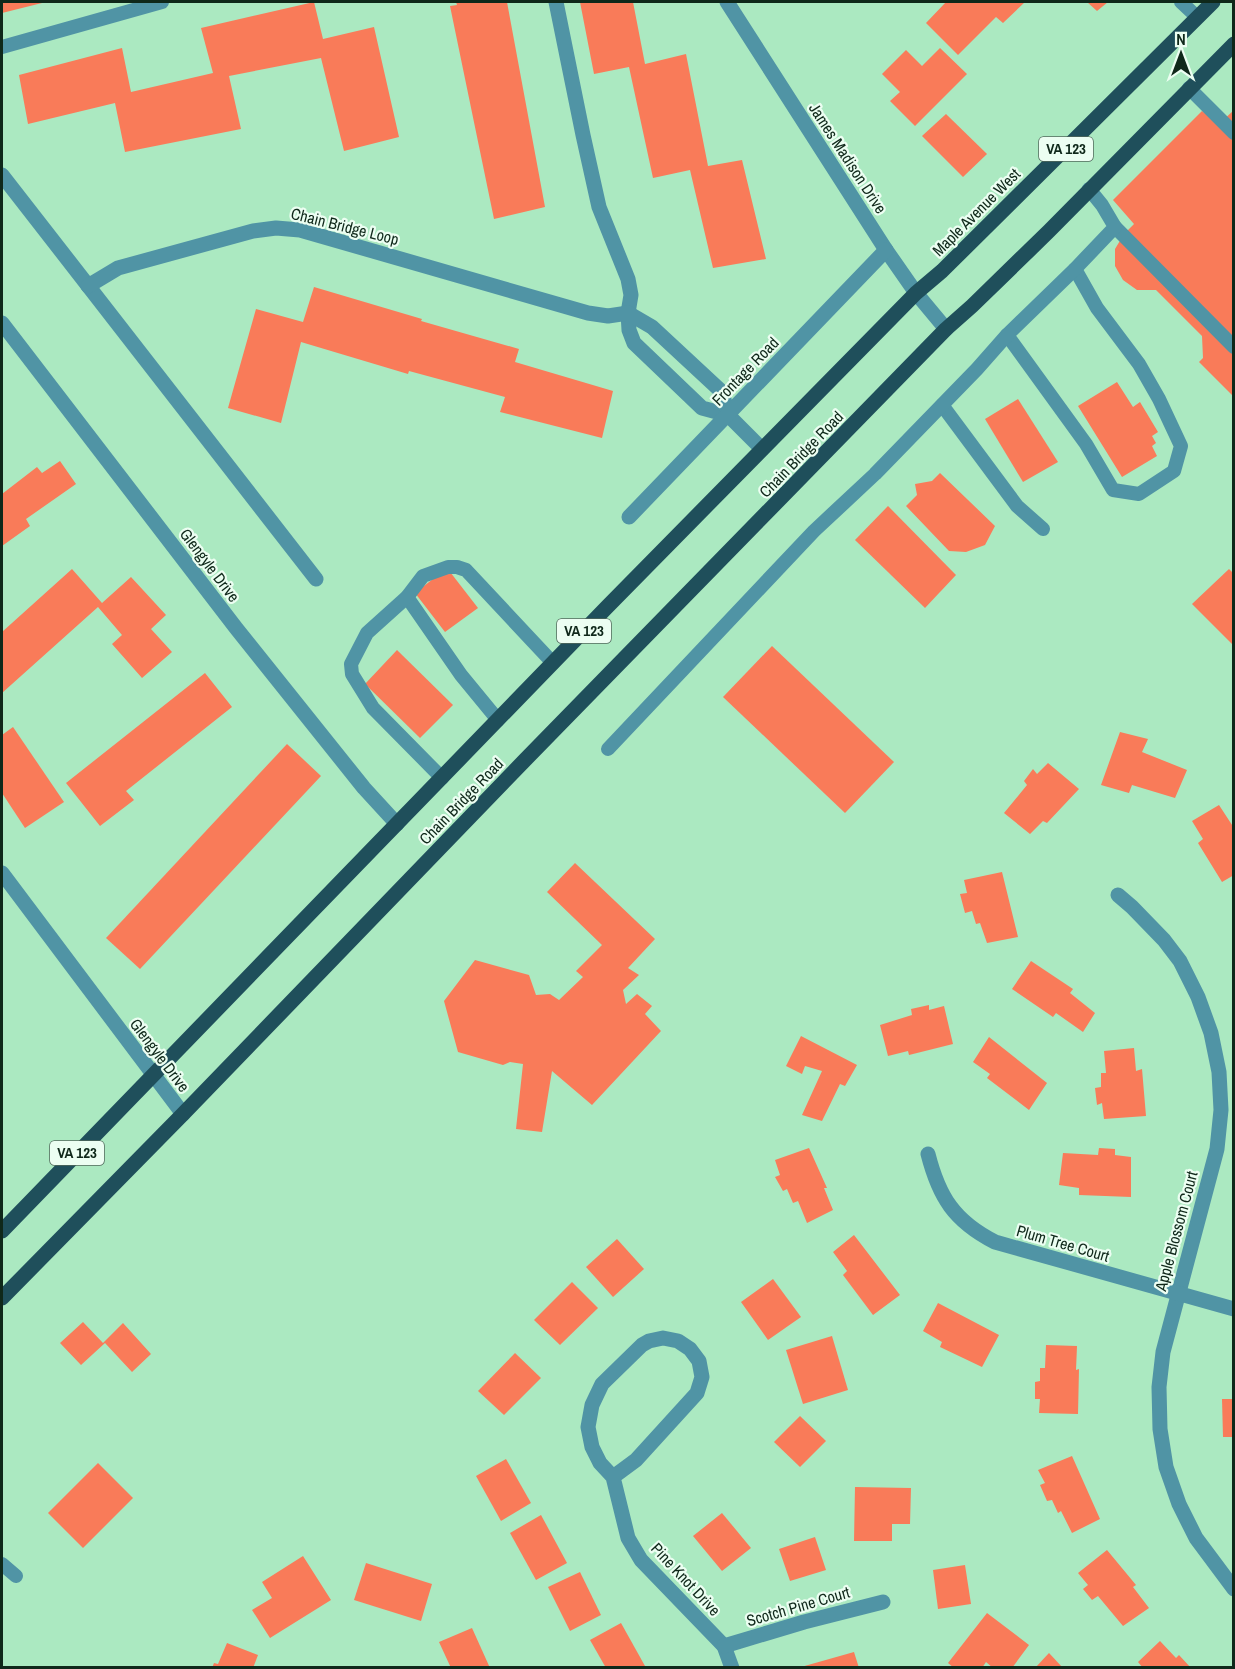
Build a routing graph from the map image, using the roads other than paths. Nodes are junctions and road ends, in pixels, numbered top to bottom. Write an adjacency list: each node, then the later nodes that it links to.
1 (162, 2): 8 (lane)
2 (556, 2): 18 (street)
3 (727, 2): 14 (street, James Madison Drive)
4 (1181, 2): 6 (lane)
5 (1213, 2): 6 (main road, Maple Avenue West / VA 123)
6 (1197, 17): 17 (main road, Maple Avenue West / VA 123)
7 (1233, 44): 9 (main road, VA 123)
8 (2, 47)
9 (1190, 87): 10 (lane); 12 (main road, VA 123)
10 (1233, 133)
11 (2, 175): 16 (street)
12 (1089, 189): 13 (lane); 20 (main road, VA 123)
13 (1115, 227): 15 (lane); 22 (lane)
14 (886, 250): 17 (street, James Madison Drive); 24 (street, Frontage Road)
15 (1075, 269): 21 (lane); 21 (lane)
16 (88, 286): 18 (street, Chain Bridge Loop); 28 (street)
17 (916, 293): 20 (street, James Madison Drive); 25 (main road, Chain Bridge Road / VA 123)
18 (627, 313): 24 (street); 24 (street)
19 (2, 323): 34 (street, Glengyle Drive)
20 (946, 329): 38 (main road, Chain Bridge Road / VA 123)
21 (1007, 335): 23 (lane)
22 (1233, 346)
23 (942, 405): 27 (lane); 32 (lane)
24 (728, 415): 25 (street); 26 (street, Frontage Road)
25 (762, 449): 30 (main road, Chain Bridge Road / VA 123)
26 (629, 517)
27 (1043, 529)
28 (316, 579)
29 (407, 597): 30 (lane); 31 (lane); 33 (lane)
30 (553, 663): 31 (main road, Chain Bridge Road / VA 123)
31 (498, 720): 33 (main road, Chain Bridge Road / VA 123)
32 (608, 749)
33 (442, 778): 34 (main road, Chain Bridge Road / VA 123)
34 (397, 824): 37 (main road, Chain Bridge Road / VA 123)
35 (2, 873): 37 (street, Glengyle Drive)
36 (1118, 895): 41 (street, Apple Blossom Court)
37 (153, 1076): 38 (street, Glengyle Drive); 40 (main road, Chain Bridge Road / VA 123)
38 (183, 1114): 42 (main road, Chain Bridge Road / VA 123)
39 (928, 1154): 41 (street, Plum Tree Court)
40 (2, 1231)
41 (1178, 1295): 43 (street, Plum Tree Court); 47 (street, Apple Blossom Court)
42 (2, 1298)
43 (1233, 1310)
44 (613, 1477): 44 (street); 49 (street, Pine Knot Drive)
45 (2, 1564): 46 (lane)
46 (16, 1576)
47 (1233, 1589)
48 (883, 1602): 49 (street, Scotch Pine Court)
49 (724, 1646): 50 (street, Pine Knot Drive)
50 (732, 1668)

